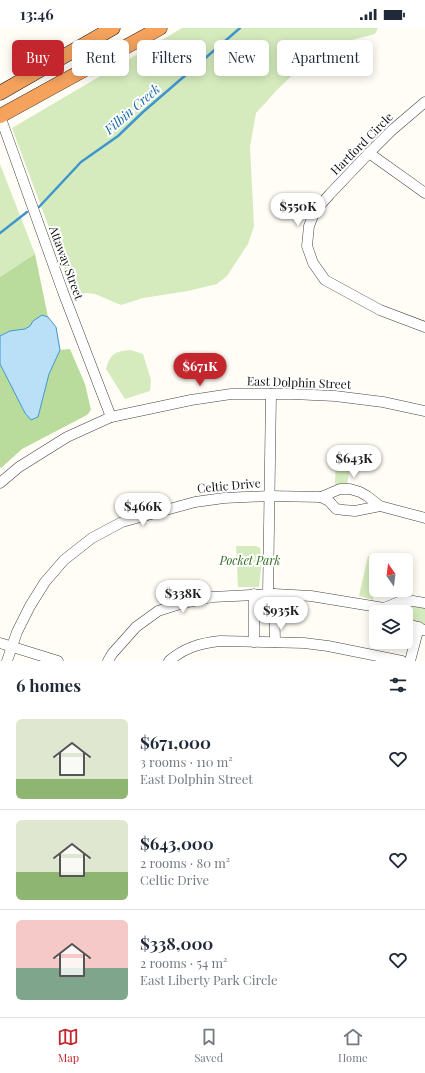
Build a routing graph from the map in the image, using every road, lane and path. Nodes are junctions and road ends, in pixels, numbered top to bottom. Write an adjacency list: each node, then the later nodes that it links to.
1 (113, 28): 3 (highway)
2 (160, 28): 5 (highway)
3 (0, 92)
4 (425, 102): 6 (street, Hartford Circle)
5 (0, 116): 11 (street, Attaway Street)
6 (369, 153): 7 (street); 8 (street, Hartford Circle)
7 (425, 193)
8 (425, 327)
9 (271, 394): 10 (street, East Dolphin Street); 11 (street, East Dolphin Street); 13 (street)
10 (425, 411)
11 (111, 417): 12 (street, East Dolphin Street)
12 (0, 483)
13 (270, 496): 14 (street, Celtic Drive); 18 (street); 26 (street, Celtic Drive)
14 (321, 497): 15 (street, Celtic Drive); 15 (street, Celtic Drive)
15 (380, 506): 16 (street, Celtic Drive)
16 (425, 518)
17 (254, 594): 18 (street); 24 (street); 29 (street)
18 (271, 594): 21 (street); 25 (street)
19 (425, 603): 20 (street)
20 (394, 605)
21 (369, 607)
22 (422, 629): 32 (street)
23 (0, 642): 26 (street)
24 (254, 642): 25 (street); 30 (street)
25 (275, 642): 31 (street)
26 (11, 646): 27 (street, Celtic Drive); 28 (street)
27 (7, 661)
28 (58, 661)
29 (108, 661)
30 (169, 661)
31 (402, 661)
32 (410, 661)

